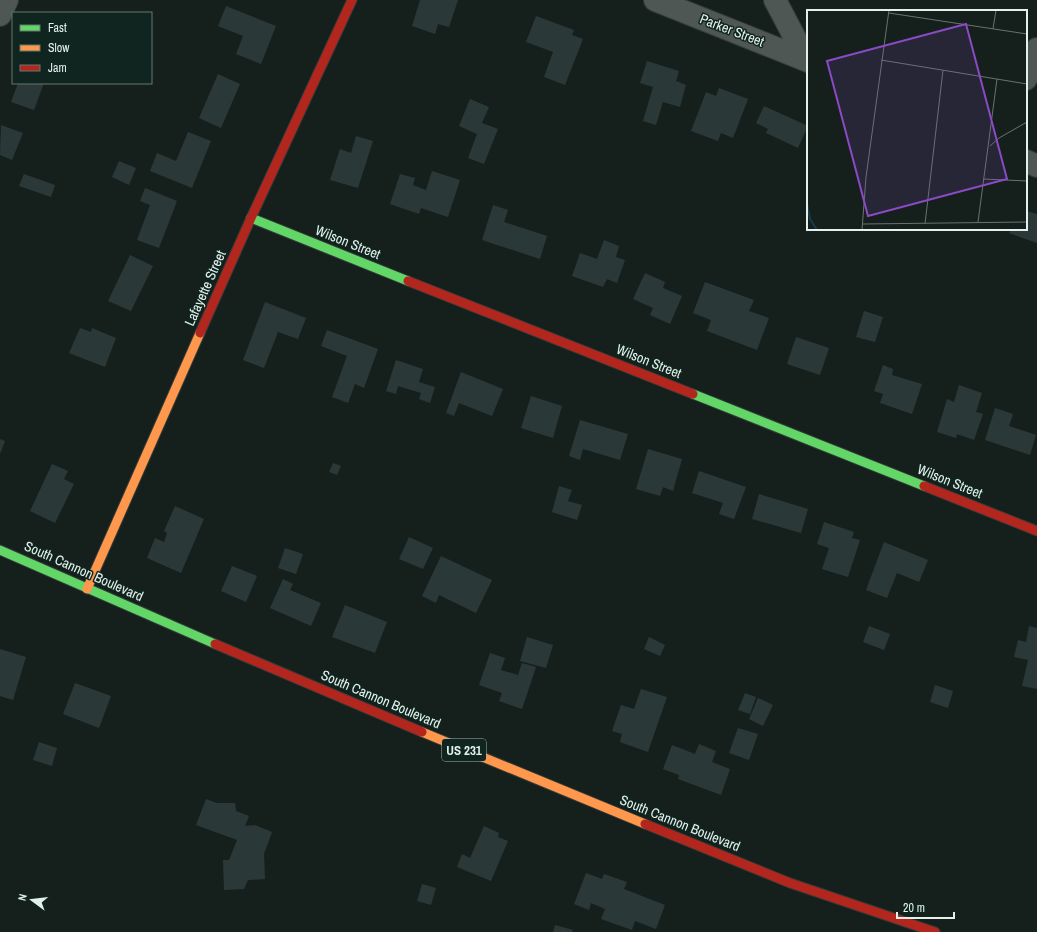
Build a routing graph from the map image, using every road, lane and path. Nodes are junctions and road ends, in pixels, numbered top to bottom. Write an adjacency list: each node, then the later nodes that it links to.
1 (7, 0): 5 (street)
2 (352, 0): 11 (main road, Lafayette Street)
3 (655, 0): 7 (street, Parker Street)
4 (775, 0): 7 (street)
5 (0, 15)
6 (1037, 49): 8 (street)
7 (807, 60)
8 (1027, 76)
9 (1027, 161): 10 (street)
10 (1037, 166)
11 (251, 218): 12 (main road, Wilson Street); 14 (main road, Lafayette Street)
12 (1037, 531)
13 (0, 550): 14 (main road, South Cannon Boulevard / US 231)
14 (87, 589): 15 (main road, South Cannon Boulevard / US 231)
15 (935, 932)

